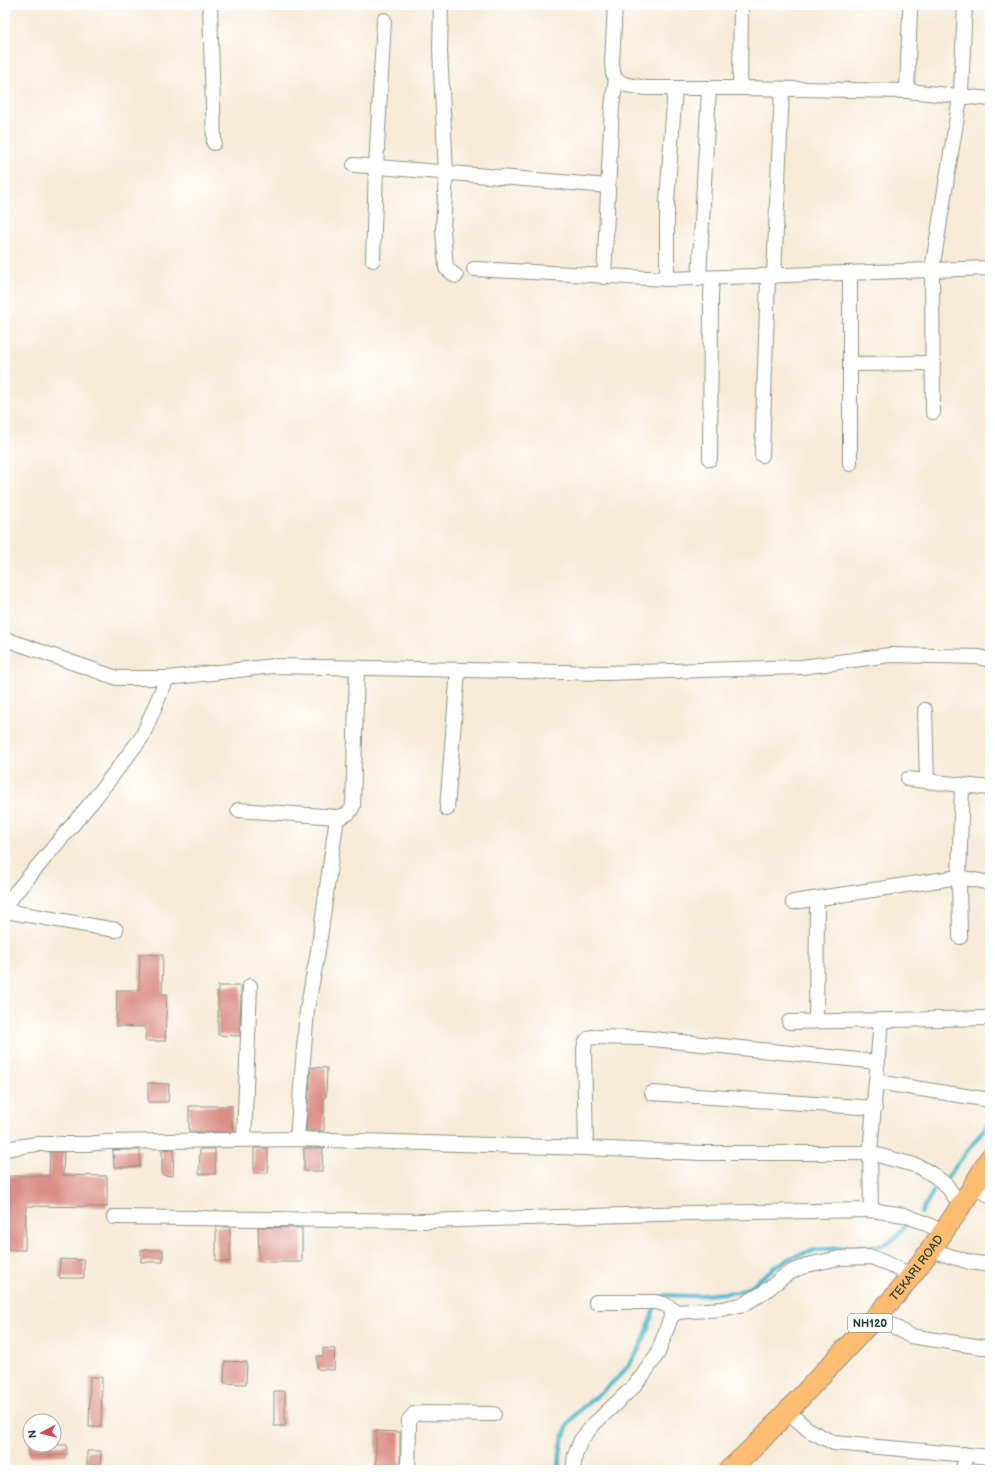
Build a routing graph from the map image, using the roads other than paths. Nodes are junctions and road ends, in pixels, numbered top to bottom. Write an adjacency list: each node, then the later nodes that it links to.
1 (210, 5): 16 (street)
2 (441, 5): 19 (street)
3 (615, 5): 8 (street)
4 (741, 5): 11 (street)
5 (965, 5): 14 (street)
6 (910, 11): 13 (street)
7 (384, 20): 18 (street)
8 (616, 80): 9 (street); 20 (street)
9 (675, 88): 10 (street); 29 (street)
10 (709, 88): 11 (street); 30 (street)
11 (740, 88): 12 (street)
12 (782, 88): 13 (street); 27 (street)
13 (907, 91): 14 (street)
14 (960, 96): 15 (street); 24 (street)
15 (990, 100)
16 (214, 143)
17 (354, 165): 18 (street)
18 (376, 167): 19 (street); 21 (street)
19 (446, 173): 20 (street); 26 (street)
20 (608, 186): 28 (street)
21 (373, 260)
22 (990, 268): 24 (street)
23 (474, 269): 28 (street)
24 (932, 270): 25 (street); 31 (street)
25 (850, 273): 27 (street); 32 (street)
26 (456, 276)
27 (774, 276): 30 (street); 34 (street)
28 (604, 277): 29 (street)
29 (667, 279): 30 (street)
30 (705, 279): 35 (street)
31 (933, 363): 32 (street); 33 (street)
32 (850, 364): 36 (street)
33 (933, 412)
34 (762, 455)
35 (710, 459)
36 (850, 464)
37 (5, 639): 41 (street)
38 (990, 660): 40 (street)
39 (357, 668): 40 (street); 41 (street); 49 (street)
40 (458, 670): 47 (street)
41 (167, 678): 53 (street)
42 (925, 710): 44 (street)
43 (908, 779): 44 (street)
44 (927, 781): 45 (street)
45 (962, 785): 46 (street); 50 (street)
46 (990, 788)
47 (447, 809)
48 (238, 810): 49 (street)
49 (337, 817): 69 (street)
50 (959, 877): 51 (street); 52 (street); 57 (street)
51 (990, 884)
52 (793, 902)
53 (5, 905)
54 (818, 908): 61 (street)
55 (5, 911): 56 (street)
56 (116, 930)
57 (960, 937)
58 (250, 986): 68 (street)
59 (990, 1018): 60 (street)
60 (881, 1020): 61 (street); 63 (street)
61 (816, 1021): 62 (street)
62 (789, 1022)
63 (878, 1062): 64 (street); 70 (street)
64 (877, 1082): 66 (street); 67 (street)
65 (652, 1093): 67 (street)
66 (990, 1100)
67 (875, 1108): 72 (street)
68 (244, 1139): 69 (street); 71 (street)
69 (297, 1139): 70 (street)
70 (586, 1148): 72 (street)
71 (5, 1149)
72 (870, 1153): 75 (street); 76 (street)
73 (990, 1158): 74 (highway, TEKARI ROAD / NH120)
74 (982, 1191): 75 (highway, TEKARI ROAD / NH120)
75 (960, 1206): 78 (highway, TEKARI ROAD / NH120)
76 (871, 1210): 77 (street); 78 (street)
77 (114, 1217)
78 (942, 1232): 79 (highway, TEKARI ROAD / NH120)
79 (930, 1250): 80 (street); 81 (highway, TEKARI ROAD / NH120)
80 (990, 1265)
81 (912, 1275): 83 (street); 84 (highway, TEKARI ROAD / NH120)
82 (596, 1302): 83 (street)
83 (676, 1312): 91 (street)
84 (877, 1316): 85 (street); 86 (highway, TEKARI ROAD / NH120)
85 (990, 1347)
86 (787, 1411): 88 (street); 92 (highway, TEKARI ROAD / NH120)
87 (494, 1414): 90 (street)
88 (964, 1454): 89 (street); 93 (street)
89 (990, 1457)
90 (408, 1470)
91 (573, 1470)
92 (729, 1470)
93 (964, 1470)

